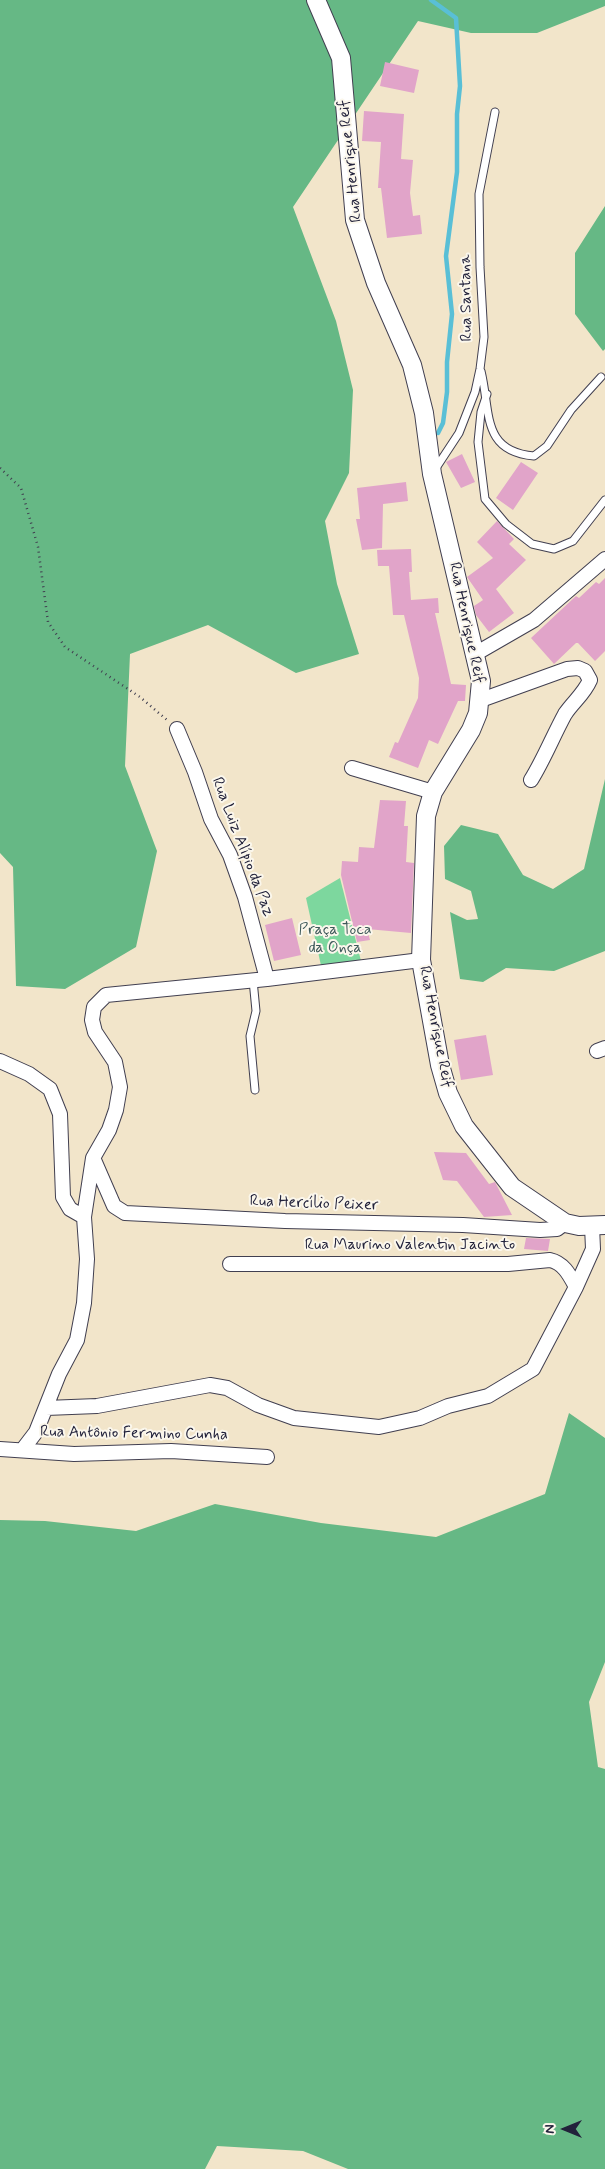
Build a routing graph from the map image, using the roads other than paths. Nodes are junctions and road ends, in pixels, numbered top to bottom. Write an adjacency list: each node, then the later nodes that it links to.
1 (316, 0): 6 (street, Rua Henrique Reif)
2 (495, 112): 3 (lane, Rua Santana)
3 (480, 369): 5 (lane); 6 (lane, Rua Santana)
4 (601, 378): 5 (lane)
5 (487, 394): 7 (lane)
6 (432, 474): 9 (street, Rua Henrique Reif)
7 (605, 500)
8 (605, 559): 9 (street)
9 (475, 654): 10 (street, Rua Henrique Reif)
10 (481, 700): 13 (street); 14 (street, Rua Henrique Reif)
11 (178, 729): 16 (street, Rua Luiz Alípio da Paz)
12 (352, 768): 14 (street)
13 (531, 780)
14 (433, 792): 15 (street, Rua Henrique Reif)
15 (421, 960): 16 (street); 21 (street, Rua Henrique Reif)
16 (260, 980): 18 (lane); 19 (street)
17 (0, 1061): 20 (street)
18 (255, 1090)
19 (94, 1158): 20 (street); 21 (street, Rua Hercílio Peixer)
20 (84, 1217): 25 (street)
21 (565, 1223): 22 (street, Rua Henrique Reif)
22 (599, 1225): 24 (street)
23 (230, 1264): 24 (street, Rua Maurino Valentin Jacinto)
24 (576, 1287): 25 (street)
25 (46, 1408): 27 (street)
26 (0, 1449): 27 (street, Rua Antônio Fermino Cunha)
27 (23, 1449): 28 (street, Rua Antônio Fermino Cunha)
28 (267, 1457)

